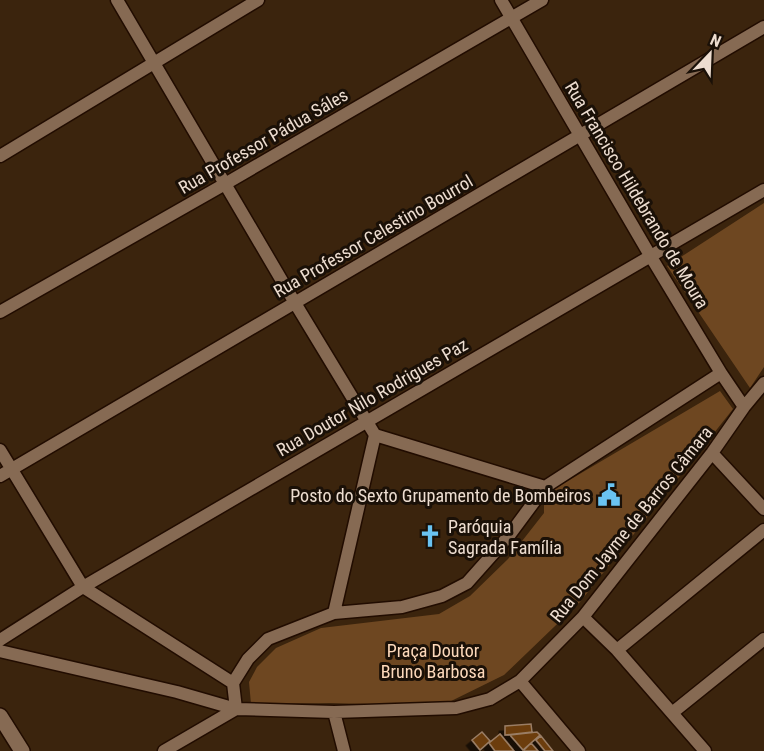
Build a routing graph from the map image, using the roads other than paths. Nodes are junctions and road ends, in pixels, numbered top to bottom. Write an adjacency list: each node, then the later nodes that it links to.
1 (117, 0): 7 (street)
2 (258, 0): 7 (street)
3 (501, 0): 5 (street, Rua Francisco Hildebrando de Moura)
4 (542, 0): 5 (street, Rua Professor Pádua Sáles)
5 (511, 18): 8 (street, Rua Francisco Hildebrando de Moura); 10 (street, Rua Professor Pádua Sáles)
6 (764, 27): 8 (street, Rua Professor Celestino Bourrol)
7 (154, 63): 9 (street); 10 (street)
8 (580, 135): 12 (street, Rua Francisco Hildebrando de Moura); 13 (street, Rua Professor Celestino Bourrol)
9 (0, 156)
10 (225, 184): 13 (street); 14 (street, Rua Professor Pádua Sáles)
11 (764, 190): 12 (street, Rua Doutor Nilo Rodrigues Paz)
12 (651, 256): 15 (street, Rua Francisco Hildebrando de Moura); 19 (street, Rua Doutor Nilo Rodrigues Paz)
13 (295, 303): 19 (street); 23 (street, Rua Professor Celestino Bourrol)
14 (0, 312)
15 (721, 373): 18 (street, Rua Francisco Hildebrando de Moura); 25 (street)
16 (764, 383): 18 (street, Rua Dom Jayme de Barros Câmara)
17 (764, 393): 18 (street)
18 (744, 407): 22 (street, Rua Dom Jayme de Barros Câmara)
19 (367, 421): 20 (street); 28 (street, Rua Doutor Nilo Rodrigues Paz)
20 (375, 435): 25 (street); 29 (street)
21 (0, 450): 23 (street)
22 (712, 453): 26 (street); 30 (street, Rua Dom Jayme de Barros Câmara)
23 (12, 469): 24 (street, Rua Professor Celestino Bourrol); 28 (street)
24 (0, 476)
25 (545, 487): 29 (street)
26 (764, 509)
27 (764, 530): 33 (street)
28 (83, 588): 32 (street, Rua Doutor Nilo Rodrigues Paz); 36 (street)
29 (334, 614): 36 (street)
30 (583, 617): 33 (street); 35 (street, Rua Dom Jayme de Barros Câmara)
31 (764, 639): 39 (street)
32 (0, 640)
33 (617, 650): 39 (street)
34 (0, 651): 37 (street, Rua Dom Jayme de Barros Câmara)
35 (519, 681): 38 (street, Rua Dom Jayme de Barros Câmara); 44 (street)
36 (233, 683): 37 (street)
37 (236, 709): 38 (street, Rua Dom Jayme de Barros Câmara); 43 (street)
38 (334, 712): 41 (street)
39 (672, 713): 45 (street)
40 (0, 716): 42 (street)
41 (342, 750)
42 (22, 751)
43 (164, 751)
44 (579, 751)
45 (705, 751)

